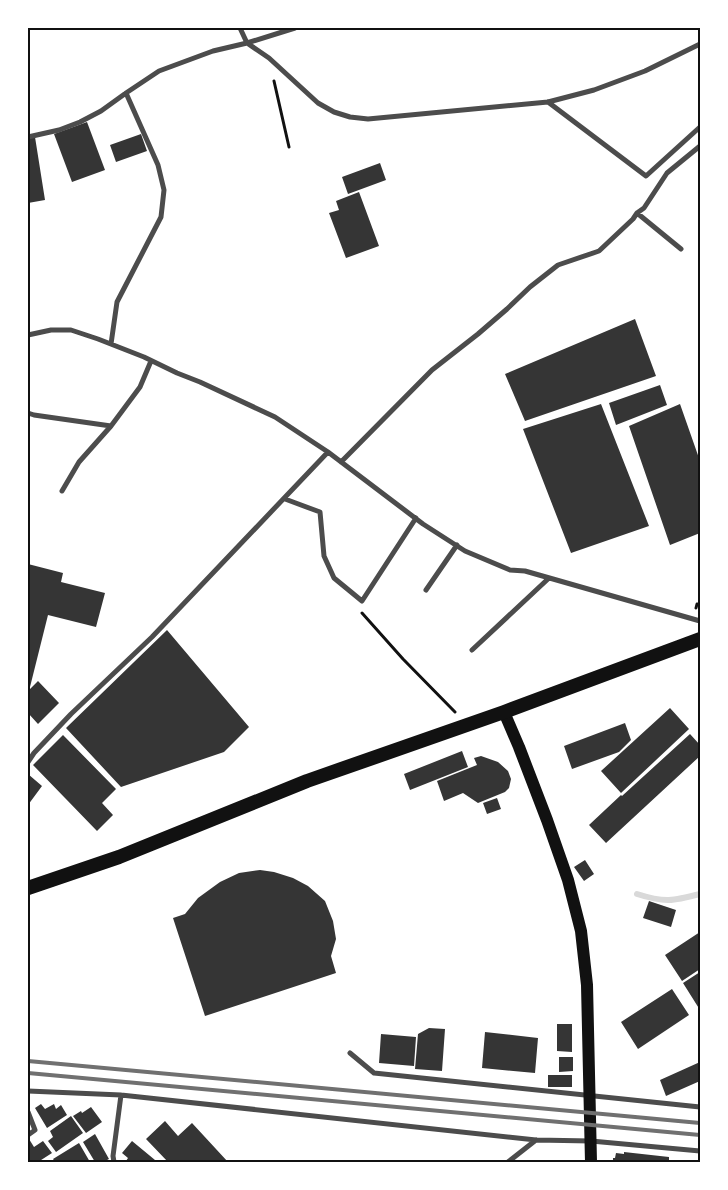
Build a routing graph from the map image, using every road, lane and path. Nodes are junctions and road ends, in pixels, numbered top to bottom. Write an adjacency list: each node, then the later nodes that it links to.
1 (240, 28): 3 (street)
2 (295, 28): 3 (street)
3 (247, 44): 5 (street); 6 (street)
4 (700, 44): 7 (street)
5 (269, 58): 7 (street); 11 (path)
6 (126, 92): 9 (street); 15 (street)
7 (548, 102): 8 (street)
8 (700, 127)
9 (28, 137)
10 (700, 146): 12 (street)
11 (289, 147)
12 (638, 213): 13 (street); 20 (street)
13 (681, 249)
14 (28, 335): 15 (street)
15 (110, 344): 16 (street)
16 (151, 361): 18 (street); 19 (street)
17 (28, 413): 18 (street)
18 (111, 426): 21 (street)
19 (328, 452): 20 (street); 22 (street)
20 (342, 462): 23 (street)
21 (62, 490)
22 (285, 498): 27 (street); 33 (street)
23 (416, 518): 24 (street); 27 (street)
24 (457, 545): 25 (street); 26 (street)
25 (548, 578): 28 (street); 30 (street)
26 (426, 590)
27 (362, 601): 32 (path)
28 (700, 621)
29 (700, 640): 31 (highway)
30 (472, 650)
31 (504, 712): 32 (highway); 38 (main road)
32 (467, 725): 34 (highway)
33 (28, 762)
34 (28, 888)
35 (350, 1053): 38 (street)
36 (28, 1091): 37 (street)
37 (121, 1094): 42 (street); 45 (street)
38 (589, 1095): 39 (street); 43 (main road)
39 (700, 1107)
40 (28, 1112): 41 (street)
41 (28, 1134)
42 (536, 1140): 43 (street); 46 (street)
43 (591, 1141): 44 (street); 47 (main road)
44 (700, 1150)
45 (114, 1162)
46 (508, 1162)
47 (591, 1162)

